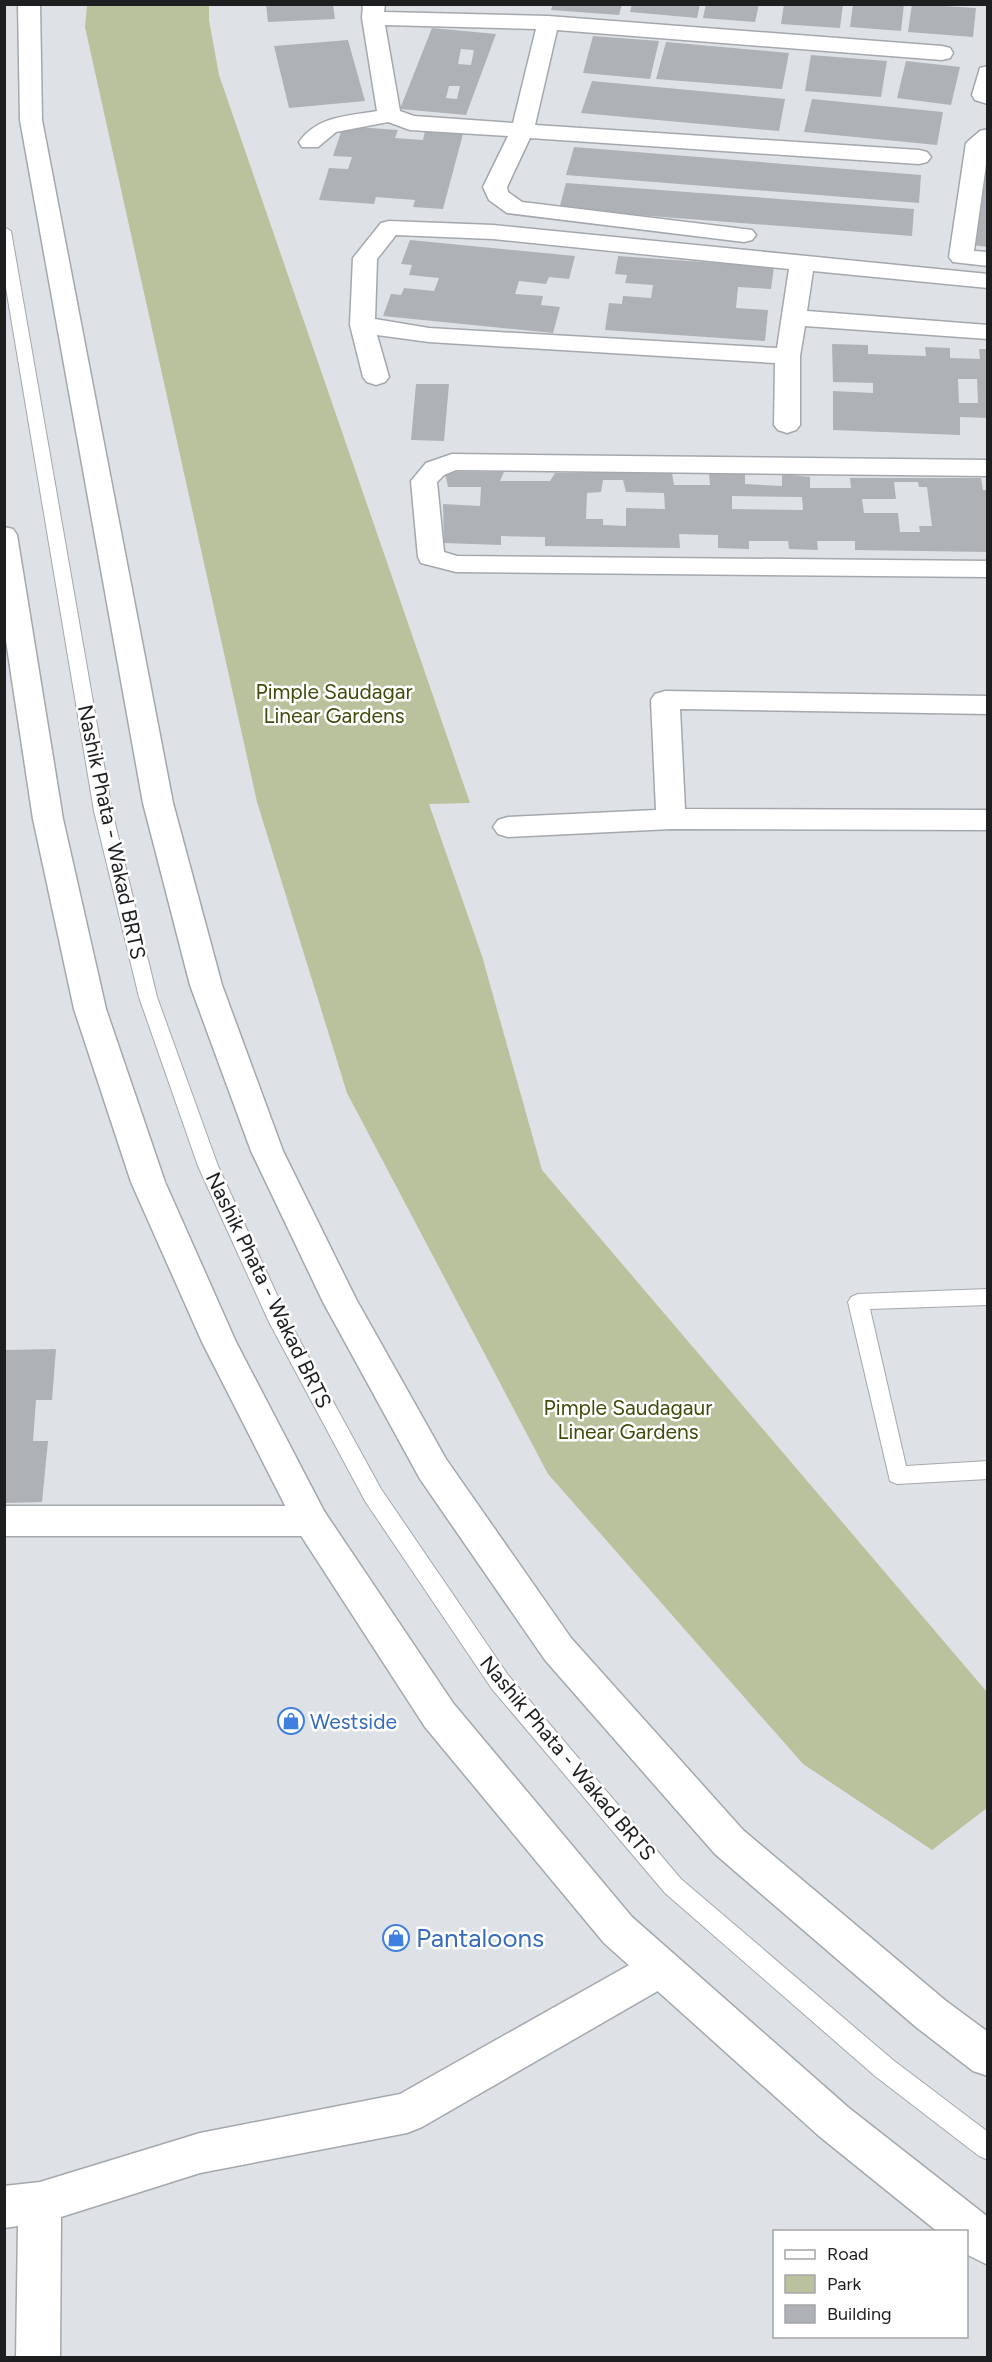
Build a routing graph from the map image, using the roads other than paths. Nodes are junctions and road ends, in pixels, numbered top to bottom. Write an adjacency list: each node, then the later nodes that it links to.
1 (29, 4): 35 (street)
2 (373, 11): 3 (street); 7 (street)
3 (548, 23): 4 (street); 8 (street)
4 (942, 53)
5 (987, 73): 6 (street)
6 (987, 97)
7 (390, 116): 8 (street); 10 (street)
8 (523, 129): 11 (street); 13 (street)
9 (987, 136): 14 (street)
10 (309, 142)
11 (919, 157)
12 (4, 231): 36 (lane, Nashik Phata - Wakad BRTS)
13 (868, 250)
14 (987, 259)
15 (802, 263): 16 (street); 17 (street); 18 (street)
16 (987, 281)
17 (795, 318): 19 (street); 20 (street)
18 (362, 324): 20 (street); 21 (street)
19 (987, 332)
20 (788, 356): 22 (street)
21 (376, 376)
22 (786, 425)
23 (987, 468): 25 (street)
24 (4, 535): 32 (street)
25 (987, 569)
26 (987, 705): 27 (street)
27 (671, 819): 28 (street); 29 (street)
28 (987, 820)
29 (508, 827)
30 (987, 1297): 31 (lane)
31 (987, 1470)
32 (311, 1521): 33 (street); 34 (street)
33 (5, 1526)
34 (661, 1968): 37 (street); 38 (street)
35 (987, 2057)
36 (987, 2148)
37 (22, 2205): 39 (street)
38 (987, 2244)
39 (38, 2358)

